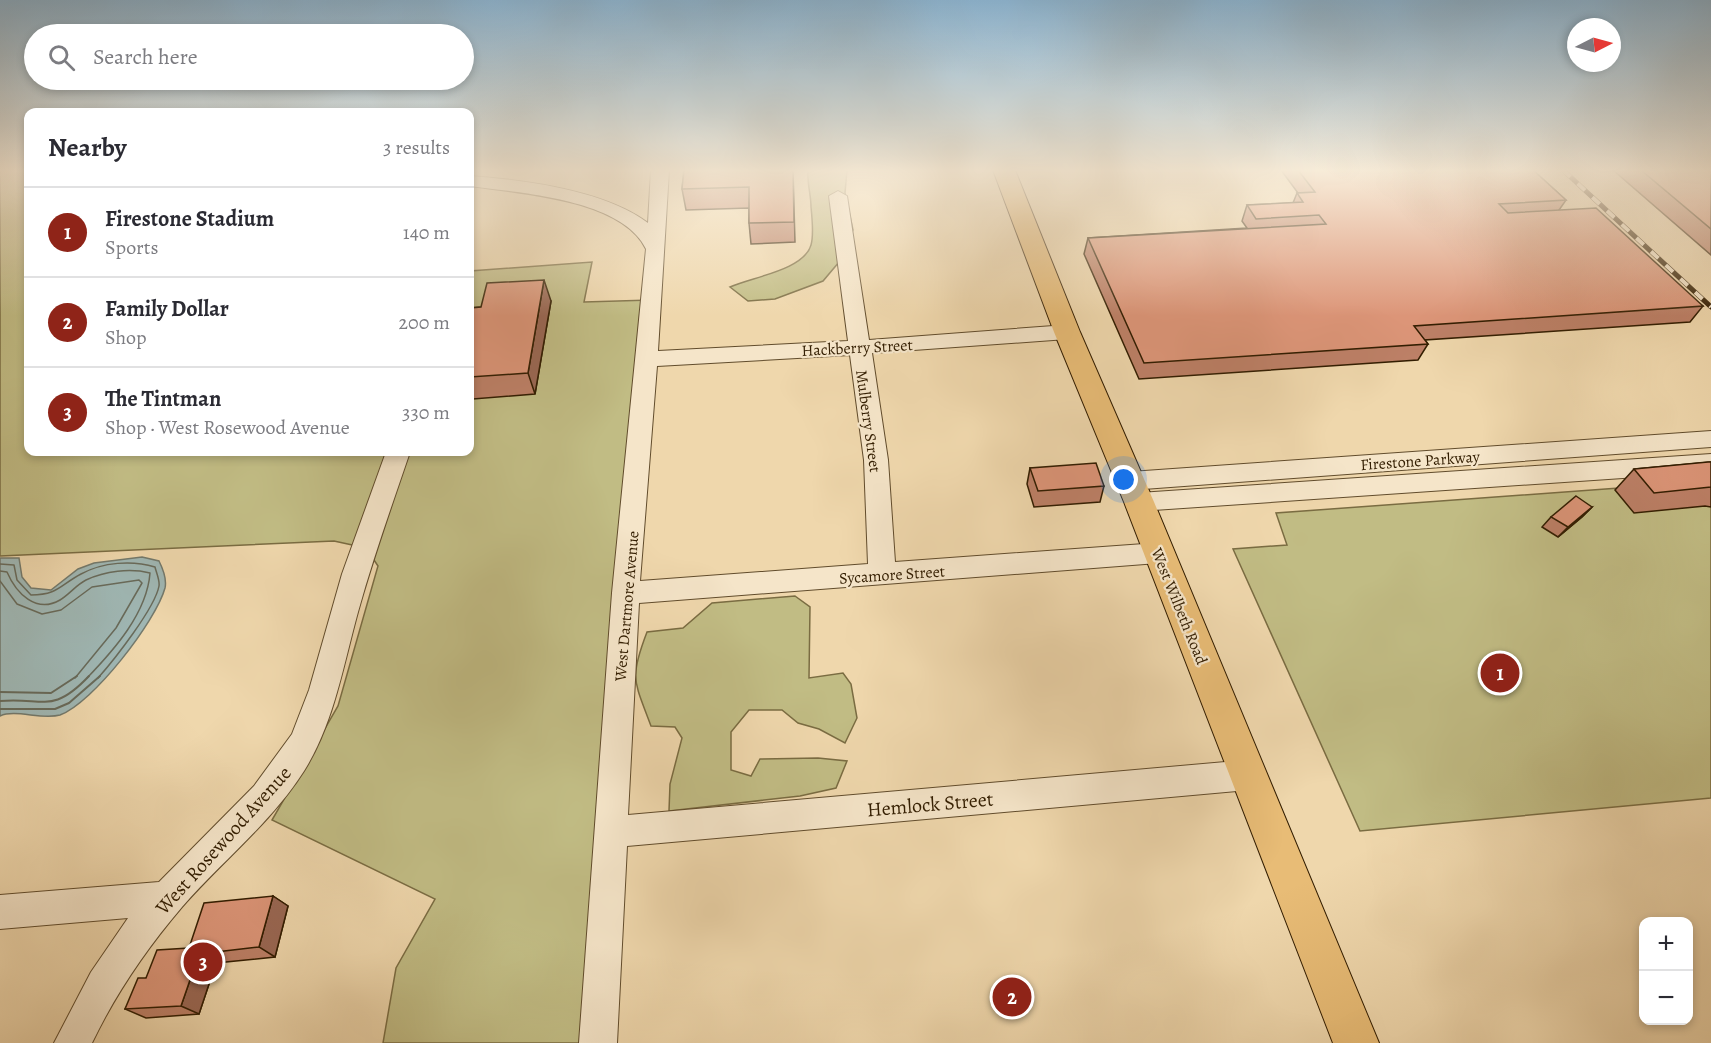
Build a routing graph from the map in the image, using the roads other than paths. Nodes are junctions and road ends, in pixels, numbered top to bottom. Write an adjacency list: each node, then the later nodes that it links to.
1 (627, 219): 5 (street)
2 (658, 219): 5 (street, West Dartmore Avenue)
3 (841, 219): 7 (street, Mulberry Street)
4 (1023, 219): 6 (main road, West Wilbeth Road)
5 (656, 249): 8 (street, West Dartmore Avenue)
6 (1067, 332): 7 (street, Hackberry Street); 12 (main road, West Wilbeth Road)
7 (858, 347): 8 (street, Hackberry Street); 14 (street, Mulberry Street)
8 (646, 359): 15 (street, West Dartmore Avenue)
9 (1711, 439): 12 (street, Firestone Parkway)
10 (397, 456): 18 (street, West Rosewood Avenue)
11 (1711, 463): 12 (street, Firestone Parkway)
12 (1134, 491): 13 (main road, West Wilbeth Road)
13 (1158, 553): 14 (street, Sycamore Street); 16 (main road, West Wilbeth Road)
14 (882, 575): 15 (street, Sycamore Street)
15 (626, 593): 17 (street, West Dartmore Avenue)
16 (1248, 775): 17 (street, Hemlock Street); 22 (main road, West Wilbeth Road)
17 (611, 832): 21 (street, West Dartmore Avenue)
18 (168, 898): 19 (street); 20 (street, West Rosewood Avenue)
19 (0, 912)
20 (73, 1043)
21 (598, 1043)
22 (1356, 1043)

